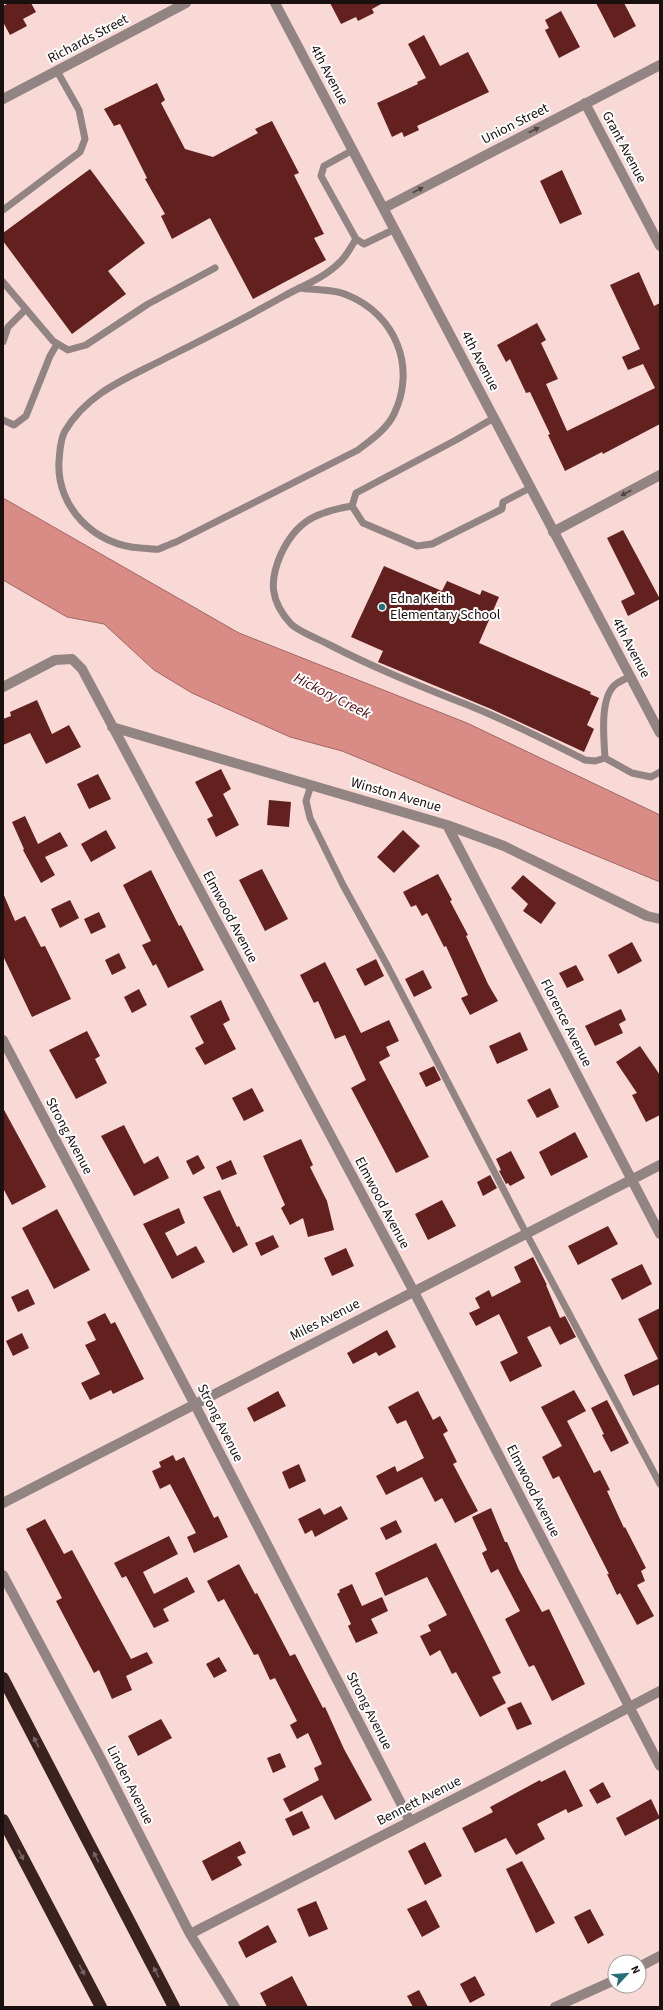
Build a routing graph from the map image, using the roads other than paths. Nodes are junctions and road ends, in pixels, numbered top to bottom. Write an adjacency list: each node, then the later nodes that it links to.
1 (186, 3): 4 (street, Richards Street)
2 (275, 3): 7 (street, 4th Avenue)
3 (660, 65): 6 (street, Union Street)
4 (57, 71): 5 (street, Richards Street); 9 (lane)
5 (3, 99)
6 (585, 103): 8 (street, Union Street, one-way to 6); 12 (street, Grant Avenue)
7 (353, 150): 8 (street, 4th Avenue); 11 (lane)
8 (384, 208): 10 (street, 4th Avenue)
9 (3, 210)
10 (395, 229): 11 (lane); 19 (street, 4th Avenue)
11 (356, 239): 15 (lane)
12 (660, 246)
13 (215, 268): 18 (lane)
14 (3, 282): 16 (lane)
15 (299, 288): 15 (lane)
16 (26, 309): 17 (lane); 18 (lane)
17 (3, 342)
18 (57, 344): 20 (lane)
19 (494, 418): 22 (street, 4th Avenue); 23 (lane)
20 (3, 420)
21 (660, 475): 24 (street, one-way to 24)
22 (530, 488): 23 (lane); 24 (street, 4th Avenue)
23 (352, 506): 29 (lane)
24 (553, 532): 25 (street, 4th Avenue)
25 (630, 676): 28 (street, 4th Avenue); 29 (lane)
26 (3, 687): 27 (street, Elmwood Avenue)
27 (112, 727): 31 (street, Winston Avenue); 39 (street, Elmwood Avenue)
28 (660, 733)
29 (605, 758): 30 (lane)
30 (660, 772)
31 (311, 785): 32 (street, Winston Avenue); 37 (lane)
32 (447, 825): 33 (street, Winston Avenue); 36 (street, Florence Avenue)
33 (660, 919)
34 (3, 1040): 40 (street, Strong Avenue)
35 (660, 1165): 36 (street, Miles Avenue)
36 (632, 1180): 37 (street, Miles Avenue); 38 (street, Florence Avenue)
37 (526, 1233): 39 (street, Miles Avenue); 41 (lane)
38 (660, 1234)
39 (413, 1290): 40 (street, Miles Avenue); 46 (street, Elmwood Avenue)
40 (194, 1403): 42 (street, Miles Avenue); 49 (street, Strong Avenue)
41 (660, 1484)
42 (3, 1503)
43 (3, 1575): 50 (street, Linden Avenue)
44 (3, 1678): 55 (highway, one-way to 44)
45 (660, 1691): 46 (street, Bennett Avenue)
46 (630, 1708): 47 (street, Elmwood Avenue); 49 (street, Bennett Avenue)
47 (660, 1766)
48 (3, 1820): 54 (highway, one-way to 54)
49 (410, 1821): 50 (street, Bennett Avenue)
50 (190, 1934): 56 (street, Linden Avenue)
51 (660, 1956): 52 (street)
52 (647, 1963)
53 (607, 1984): 57 (street)
54 (101, 2007)
55 (174, 2007)
56 (235, 2007)
57 (555, 2007)

